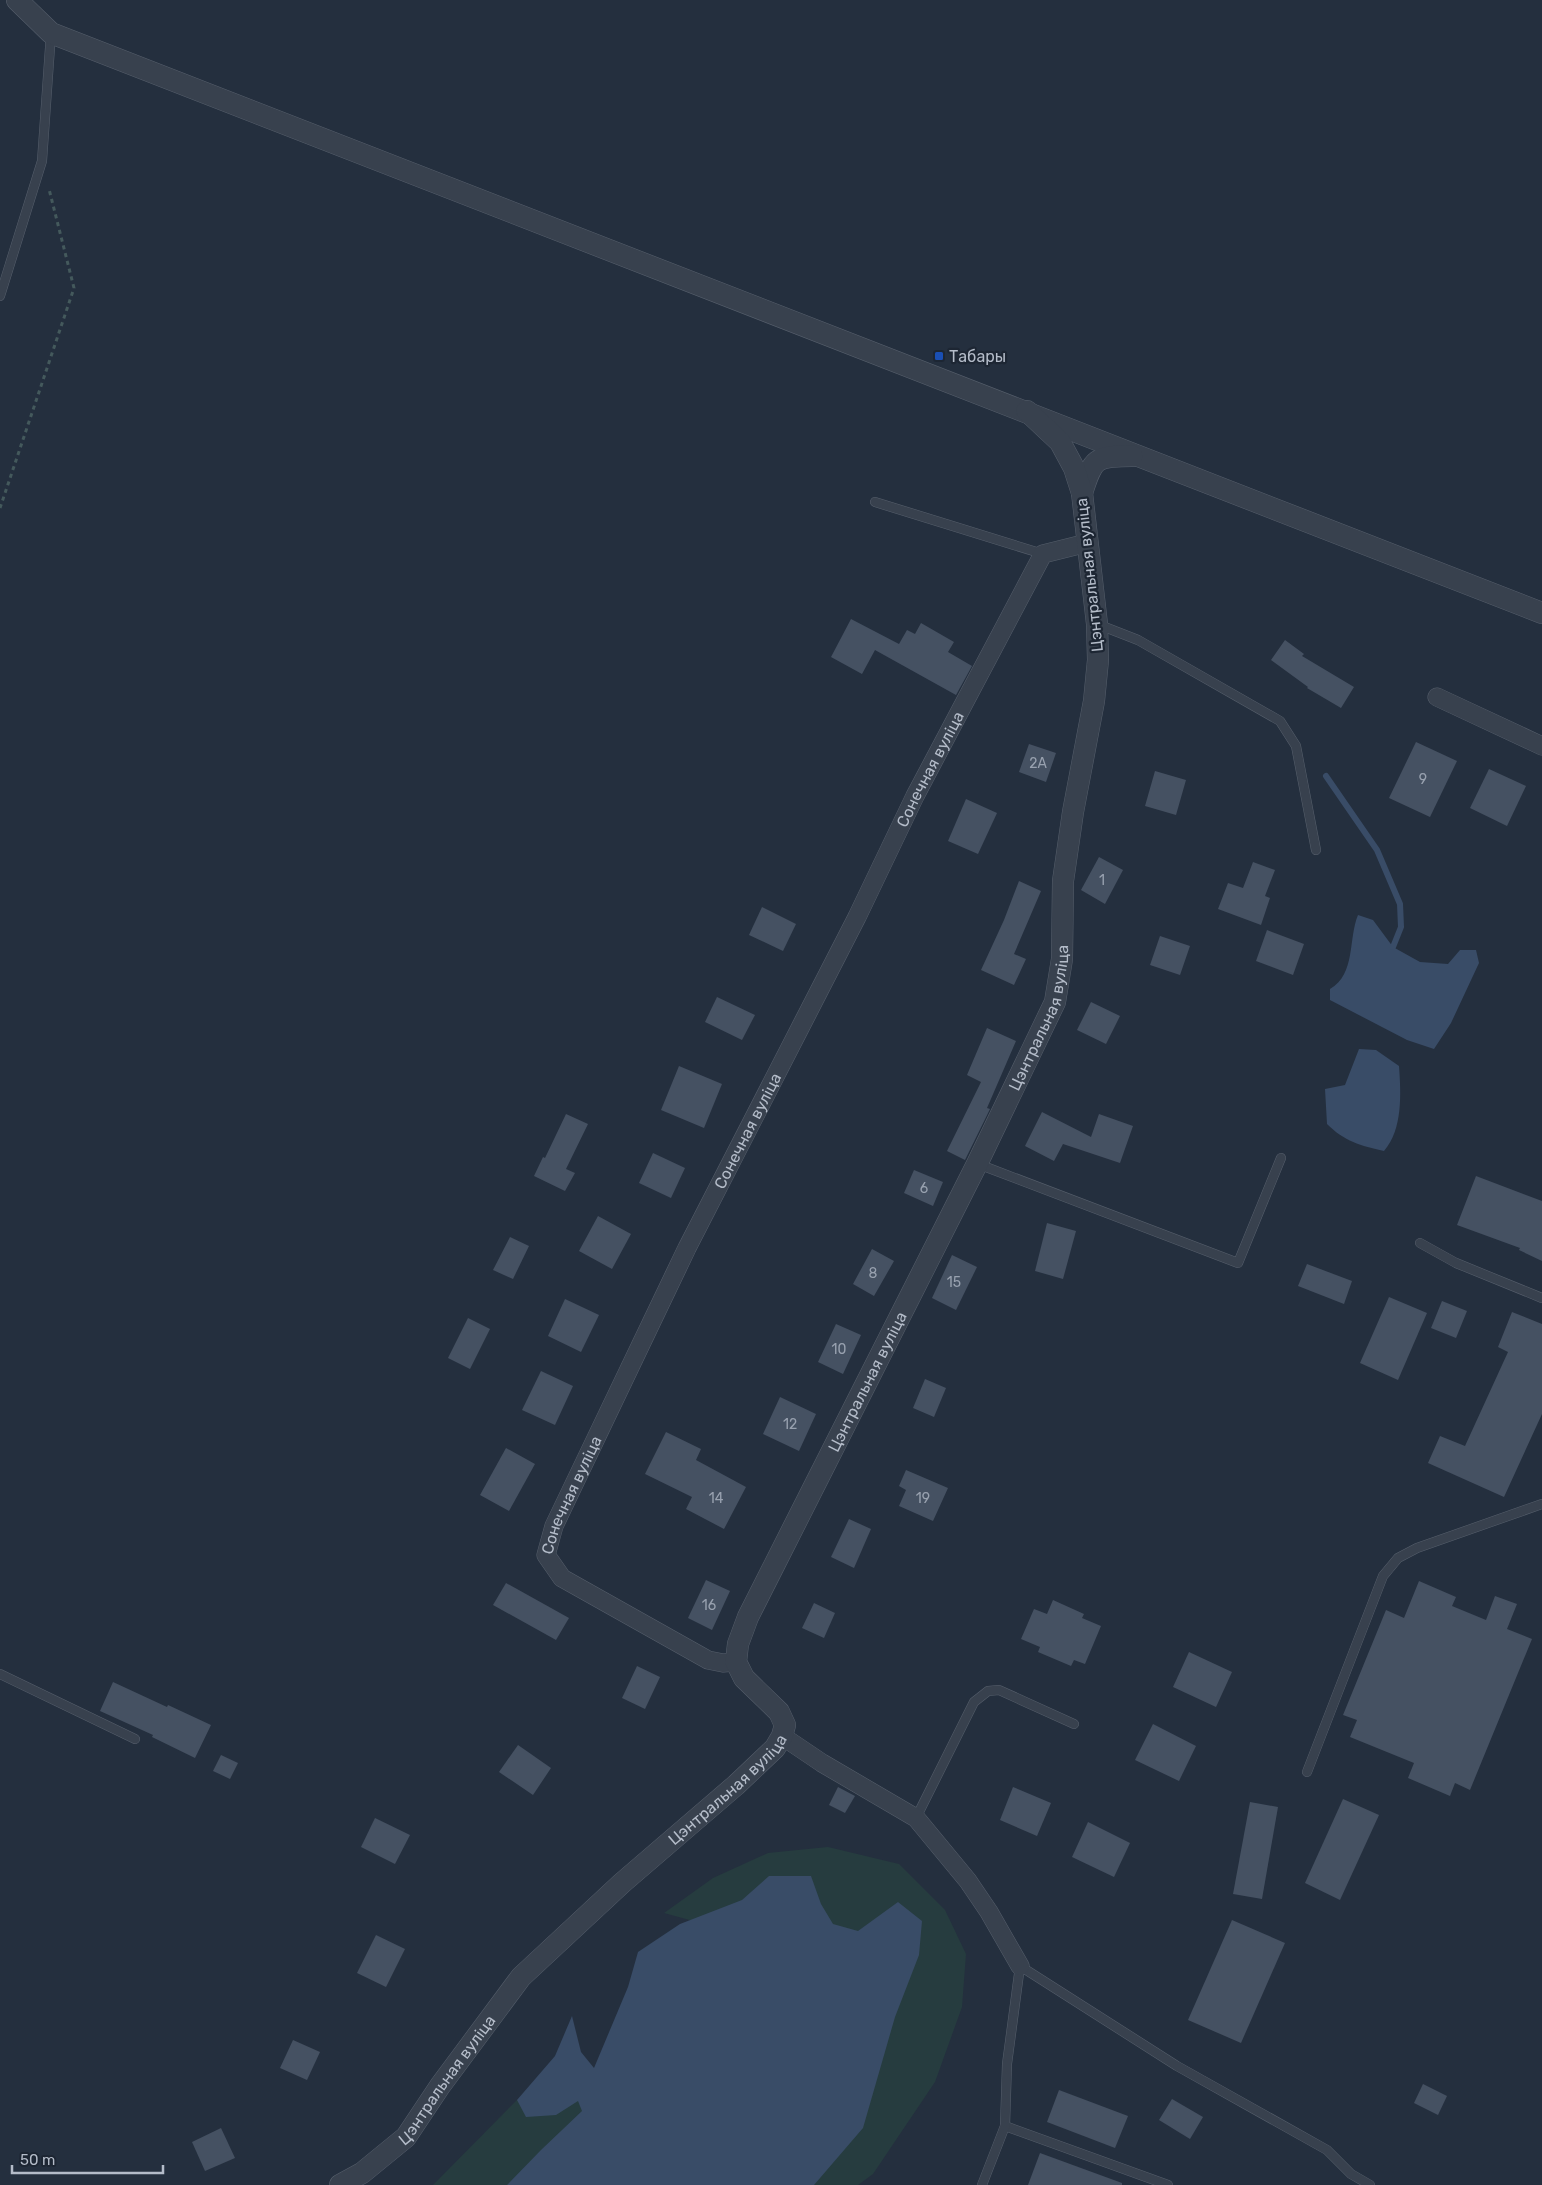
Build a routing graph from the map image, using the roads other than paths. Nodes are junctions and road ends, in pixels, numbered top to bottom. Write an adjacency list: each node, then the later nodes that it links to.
1 (17, 0): 2 (street)
2 (51, 32): 3 (lane); 4 (street)
3 (0, 296)
4 (1026, 411): 5 (street); 6 (street, Цэнтральная вуліца)
5 (1140, 456): 6 (street); 10 (street)
6 (1082, 493): 8 (street, Цэнтральная вуліца)
7 (875, 502): 9 (lane)
8 (1087, 544): 9 (street); 11 (street, Цэнтральная вуліца)
9 (1043, 554): 20 (street, Сонечная вуліца)
10 (1542, 614)
11 (1097, 624): 14 (lane); 16 (street, Цэнтральная вуліца)
12 (1437, 697): 13 (street)
13 (1542, 746)
14 (1316, 850)
15 (1281, 1158): 16 (lane)
16 (977, 1164): 20 (street, Цэнтральная вуліца)
17 (1420, 1243): 18 (lane)
18 (1542, 1298)
19 (1542, 1504): 25 (lane)
20 (736, 1662): 23 (street, Цэнтральная вуліца)
21 (0, 1674): 24 (lane)
22 (1074, 1724): 26 (lane)
23 (782, 1736): 26 (street); 30 (street, Цэнтральная вуліца)
24 (135, 1739)
25 (1307, 1772)
26 (916, 1818): 27 (street)
27 (1020, 1966): 28 (lane); 29 (lane)
28 (1005, 2126): 31 (lane); 32 (lane)
29 (1351, 2174): 33 (lane); 34 (lane)
30 (340, 2185)
31 (982, 2185)
32 (1168, 2185)
33 (1354, 2185)
34 (1370, 2185)

